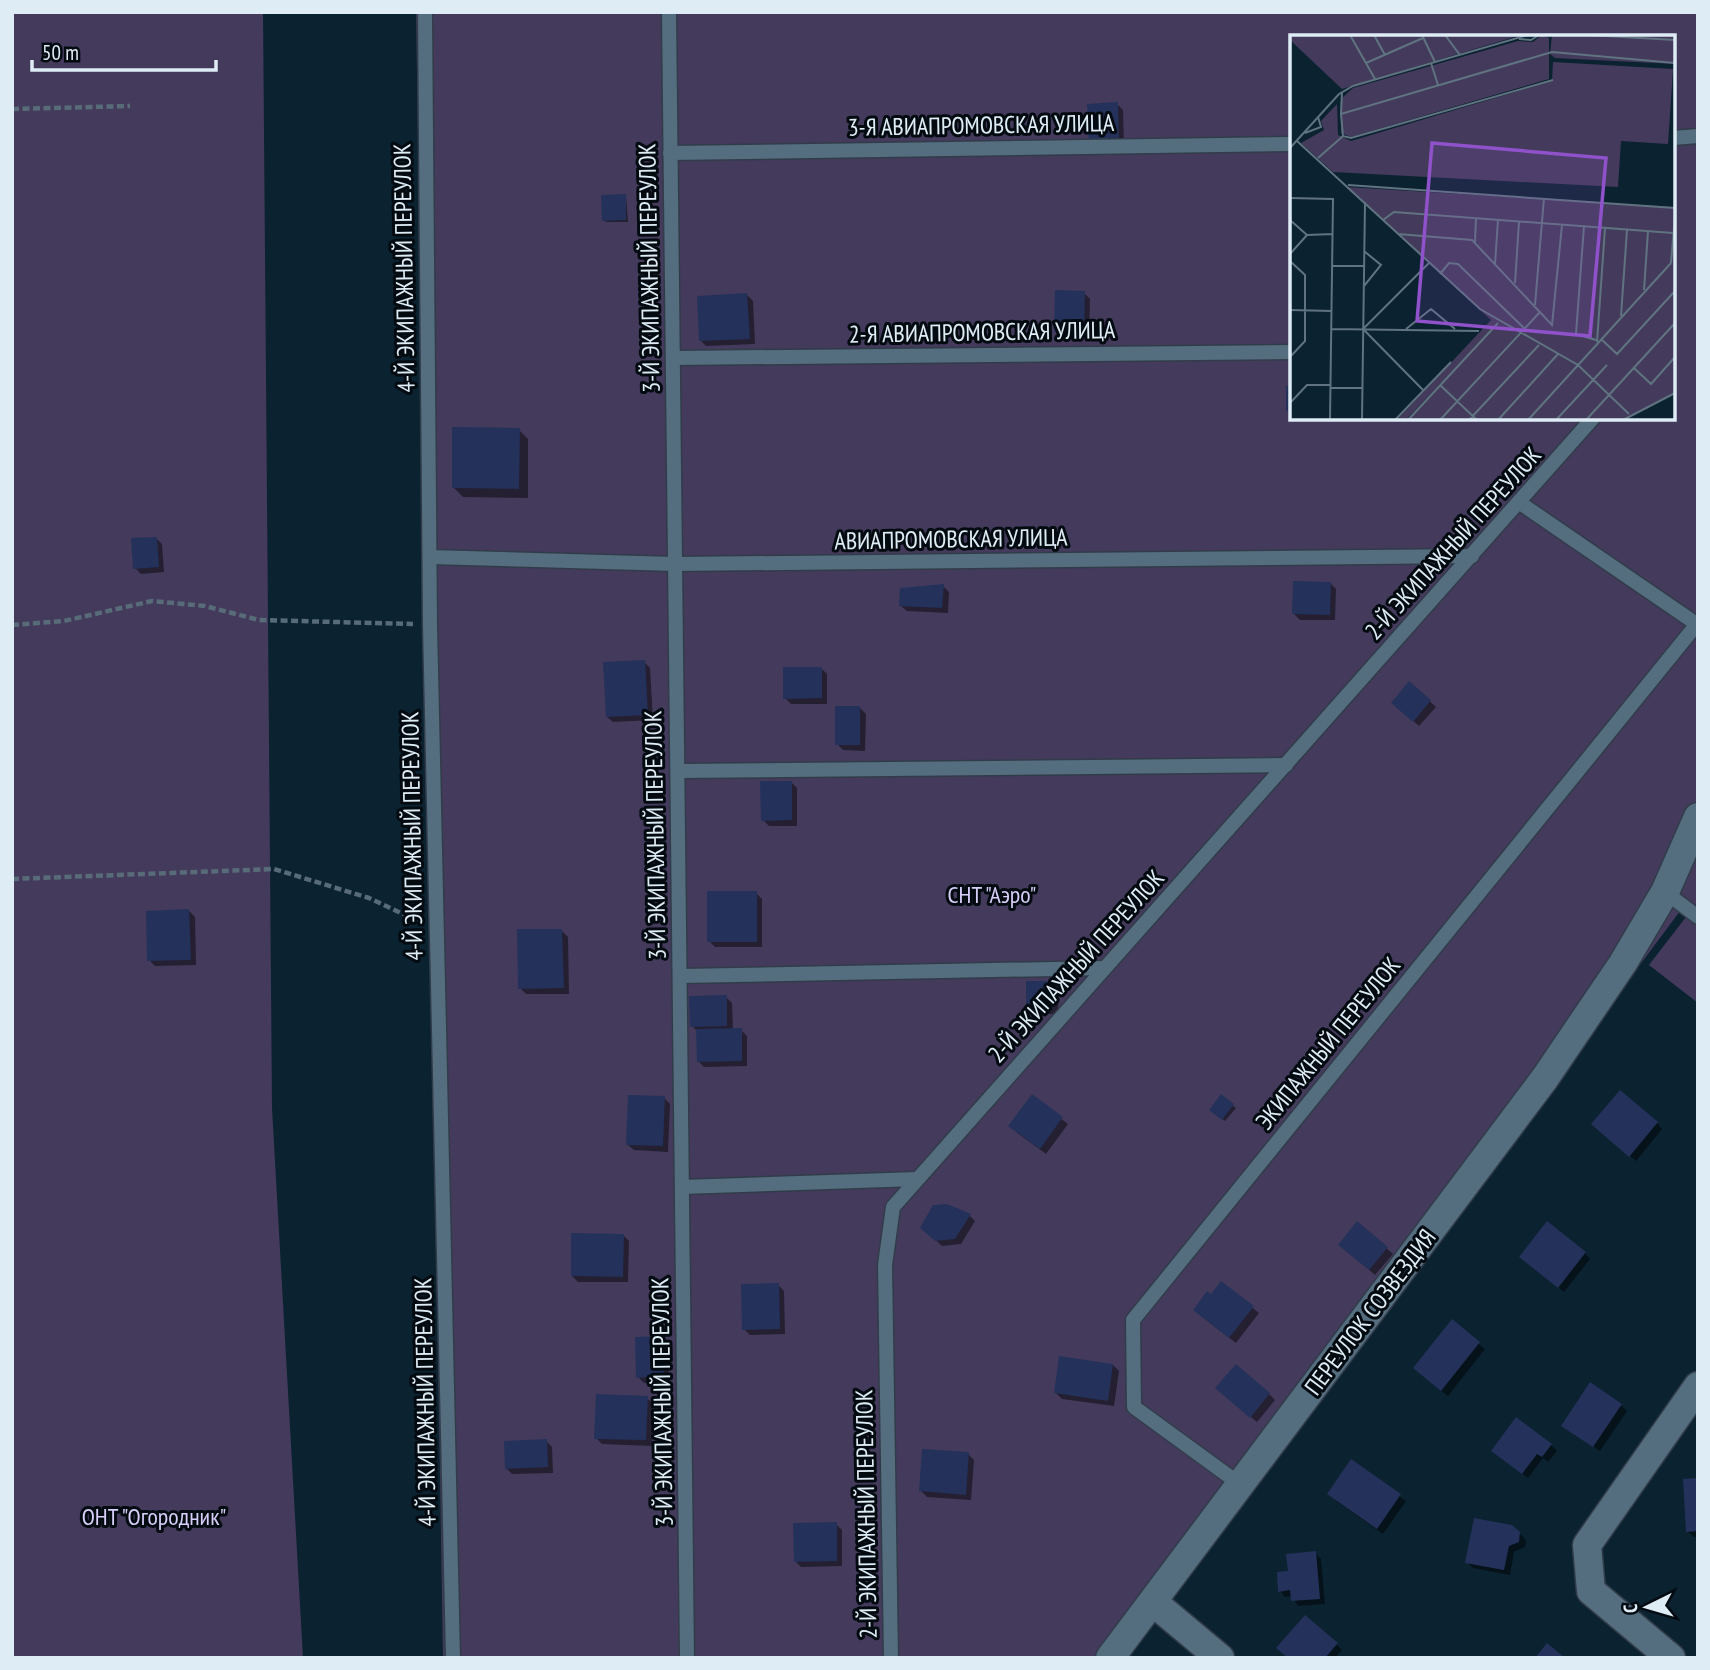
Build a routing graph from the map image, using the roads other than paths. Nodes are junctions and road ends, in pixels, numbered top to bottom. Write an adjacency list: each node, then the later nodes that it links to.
1 (425, 12): 12 (lane, 4-Й ЭКИПАЖНЫЙ ПЕРЕУЛОК)
2 (669, 12): 6 (lane, 3-Й ЭКИПАЖНЫЙ ПЕРЕУЛОК)
3 (1698, 136): 4 (lane)
4 (1675, 138)
5 (1290, 144): 6 (lane, 3-Я АВИАПРОМОВСКАЯ УЛИЦА)
6 (670, 153): 8 (lane, 3-Й ЭКИПАЖНЫЙ ПЕРЕУЛОК)
7 (1290, 352): 8 (lane, 2-Я АВИАПРОМОВСКАЯ УЛИЦА)
8 (673, 358): 13 (lane, 3-Й ЭКИПАЖНЫЙ ПЕРЕУЛОК)
9 (1591, 420): 10 (lane, 2-Й ЭКИПАЖНЫЙ ПЕРЕУЛОК)
10 (1520, 503): 11 (lane, 2-Й ЭКИПАЖНЫЙ ПЕРЕУЛОК); 14 (lane)
11 (1472, 556): 13 (lane, АВИАПРОМОВСКАЯ УЛИЦА); 15 (lane, 2-Й ЭКИПАЖНЫЙ ПЕРЕУЛОК)
12 (430, 557): 13 (lane, АВИАПРОМОВСКАЯ УЛИЦА); 27 (lane, 4-Й ЭКИПАЖНЫЙ ПЕРЕУЛОК)
13 (675, 564): 16 (lane, 3-Й ЭКИПАЖНЫЙ ПЕРЕУЛОК)
14 (1697, 624): 25 (lane, ЭКИПАЖНЫЙ ПЕРЕУЛОК)
15 (1286, 765): 16 (lane); 20 (lane, 2-Й ЭКИПАЖНЫЙ ПЕРЕУЛОК)
16 (677, 771): 21 (lane, 3-Й ЭКИПАЖНЫЙ ПЕРЕУЛОК)
17 (1698, 817): 18 (street, ПЕРЕУЛОК СОЗВЕЗДИЯ)
18 (1665, 892): 19 (lane); 25 (street, ПЕРЕУЛОК СОЗВЕЗДИЯ)
19 (1698, 917)
20 (1104, 968): 21 (lane); 22 (lane, 2-Й ЭКИПАЖНЫЙ ПЕРЕУЛОК)
21 (680, 976): 23 (lane, 3-Й ЭКИПАЖНЫЙ ПЕРЕУЛОК)
22 (917, 1179): 23 (lane); 29 (lane, 2-Й ЭКИПАЖНЫЙ ПЕРЕУЛОК)
23 (682, 1187): 28 (lane, 3-Й ЭКИПАЖНЫЙ ПЕРЕУЛОК)
24 (1698, 1386): 32 (street)
25 (1241, 1485): 26 (street, ПЕРЕУЛОК СОЗВЕЗДИЯ)
26 (1153, 1602): 30 (street, ПЕРЕУЛОК СОЗВЕЗДИЯ); 31 (street)
27 (453, 1658)
28 (687, 1658)
29 (891, 1658)
30 (1110, 1658)
31 (1220, 1658)
32 (1671, 1658)

